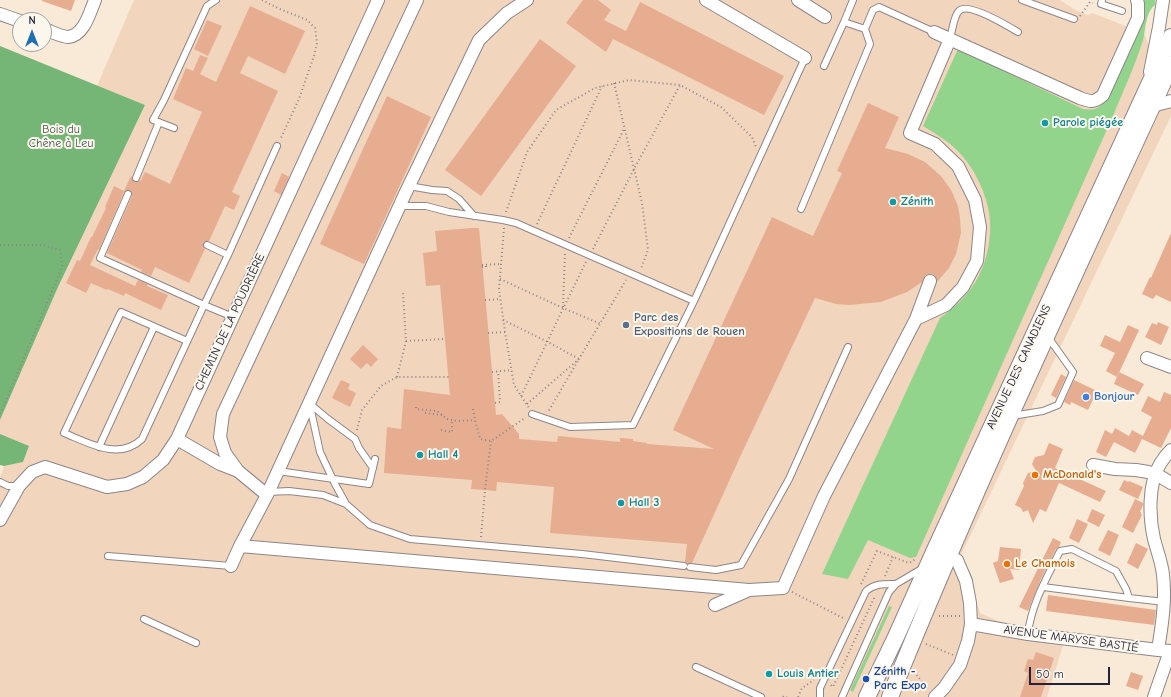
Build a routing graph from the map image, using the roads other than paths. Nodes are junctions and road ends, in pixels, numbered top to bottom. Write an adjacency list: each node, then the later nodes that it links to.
1 (95, 0): 20 (street)
2 (216, 0): 31 (lane)
3 (378, 0): 45 (street, CHEMIN DE LA POUDRIÈRE)
4 (417, 0): 62 (street)
5 (527, 0): 35 (street)
6 (706, 0): 25 (street)
7 (798, 0): 15 (street)
8 (853, 0): 18 (lane)
9 (1022, 0): 17 (lane)
10 (1137, 0): 24 (street)
11 (1163, 0): 28 (street)
12 (1101, 2): 13 (lane)
13 (1122, 12)
14 (0, 14): 16 (street)
15 (825, 17)
16 (12, 18)
17 (1074, 19)
18 (844, 22): 19 (lane); 27 (lane)
19 (865, 29): 21 (lane); 38 (lane)
20 (52, 32)
21 (934, 32): 24 (street)
22 (1018, 32): 24 (lane)
23 (1171, 37): 28 (main road, AVENUE DES CANADIENS)
24 (950, 39): 46 (street)
25 (805, 58): 43 (lane)
26 (1171, 65): 30 (main road, AVENUE DES CANADIENS)
27 (824, 66)
28 (1146, 90): 75 (main road, AVENUE DES CANADIENS)
29 (1171, 100): 30 (street)
30 (1152, 106): 48 (main road, AVENUE DES CANADIENS)
31 (159, 122): 32 (lane); 34 (lane)
32 (174, 128)
33 (277, 146): 41 (lane)
34 (136, 178)
35 (409, 186): 37 (street); 39 (lane)
36 (128, 194): 44 (lane)
37 (399, 206): 39 (lane); 53 (street)
38 (800, 209)
39 (474, 216): 43 (lane)
40 (207, 245): 41 (lane)
41 (228, 255): 44 (lane)
42 (930, 281): 46 (street)
43 (694, 301): 54 (lane)
44 (204, 305): 45 (lane); 49 (lane)
45 (233, 317): 56 (street, CHEMIN DE LA POUDRIÈRE)
46 (916, 320): 79 (street)
47 (154, 327): 49 (lane); 57 (lane); 57 (lane)
48 (1046, 335): 55 (main road, AVENUE DES CANADIENS); 55 (lane)
49 (187, 341): 57 (lane)
50 (848, 347): 70 (lane)
51 (1147, 358): 52 (street)
52 (1171, 366)
53 (310, 404): 61 (lane); 63 (street); 65 (lane)
54 (532, 414)
55 (1010, 416): 75 (main road, AVENUE DES CANADIENS)
56 (177, 439): 62 (street); 68 (street, CHEMIN DE LA POUDRIÈRE)
57 (99, 447)
58 (1171, 450): 64 (street)
59 (375, 458): 61 (lane)
60 (1093, 465): 64 (street)
61 (373, 468): 65 (lane)
62 (238, 471): 69 (street)
63 (278, 471): 65 (lane); 69 (street)
64 (1156, 474): 67 (street); 81 (street)
65 (332, 478): 70 (lane)
66 (0, 482): 68 (lane)
67 (1171, 483)
68 (19, 486): 71 (street, CHEMIN DE LA POUDRIÈRE)
69 (268, 494): 70 (lane); 73 (street)
70 (346, 504)
71 (0, 520): 72 (street, CHEMIN DE LA POUDRIÈRE)
72 (0, 524)
73 (240, 546): 76 (street); 79 (street)
74 (108, 556): 76 (lane)
75 (933, 558): 77 (lane); 84 (street); 92 (main road, AVENUE DES CANADIENS); 93 (main road, AVENUE DES CANADIENS)
76 (231, 566)
77 (896, 584): 90 (lane); 91 (lane)
78 (1043, 587): 80 (lane); 80 (lane); 85 (lane)
79 (749, 590): 82 (street)
80 (1129, 598): 81 (lane)
81 (1165, 602): 87 (street)
82 (716, 605)
83 (144, 619): 86 (lane)
84 (971, 620): 85 (street, AVENUE MARYSE BASTIÉ); 94 (street)
85 (1028, 634): 87 (street, AVENUE MARYSE BASTIÉ)
86 (196, 643)
87 (1166, 651): 95 (street)
88 (696, 667): 89 (lane)
89 (761, 697)
90 (820, 697)
91 (842, 697)
92 (866, 697)
93 (890, 697)
94 (935, 697)
95 (1154, 697)

